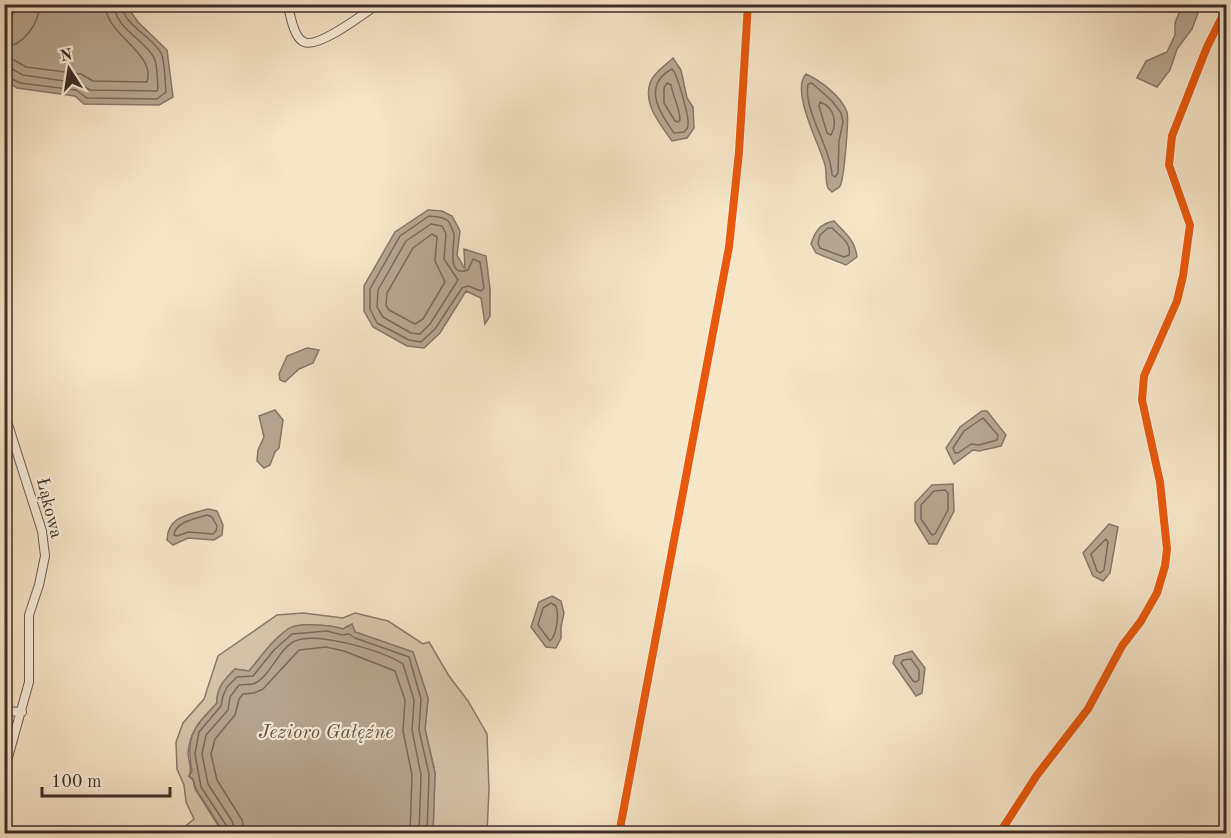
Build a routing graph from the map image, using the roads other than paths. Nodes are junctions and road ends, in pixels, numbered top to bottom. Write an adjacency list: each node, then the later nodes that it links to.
1 (287, 4): 2 (street)
2 (378, 4)
3 (748, 4): 9 (street)
4 (1227, 9): 10 (street)
5 (4, 412): 7 (street, Łąkowa)
6 (4, 711): 7 (street)
7 (22, 712): 8 (street, Łąkowa)
8 (4, 777)
9 (619, 834)
10 (999, 834)

